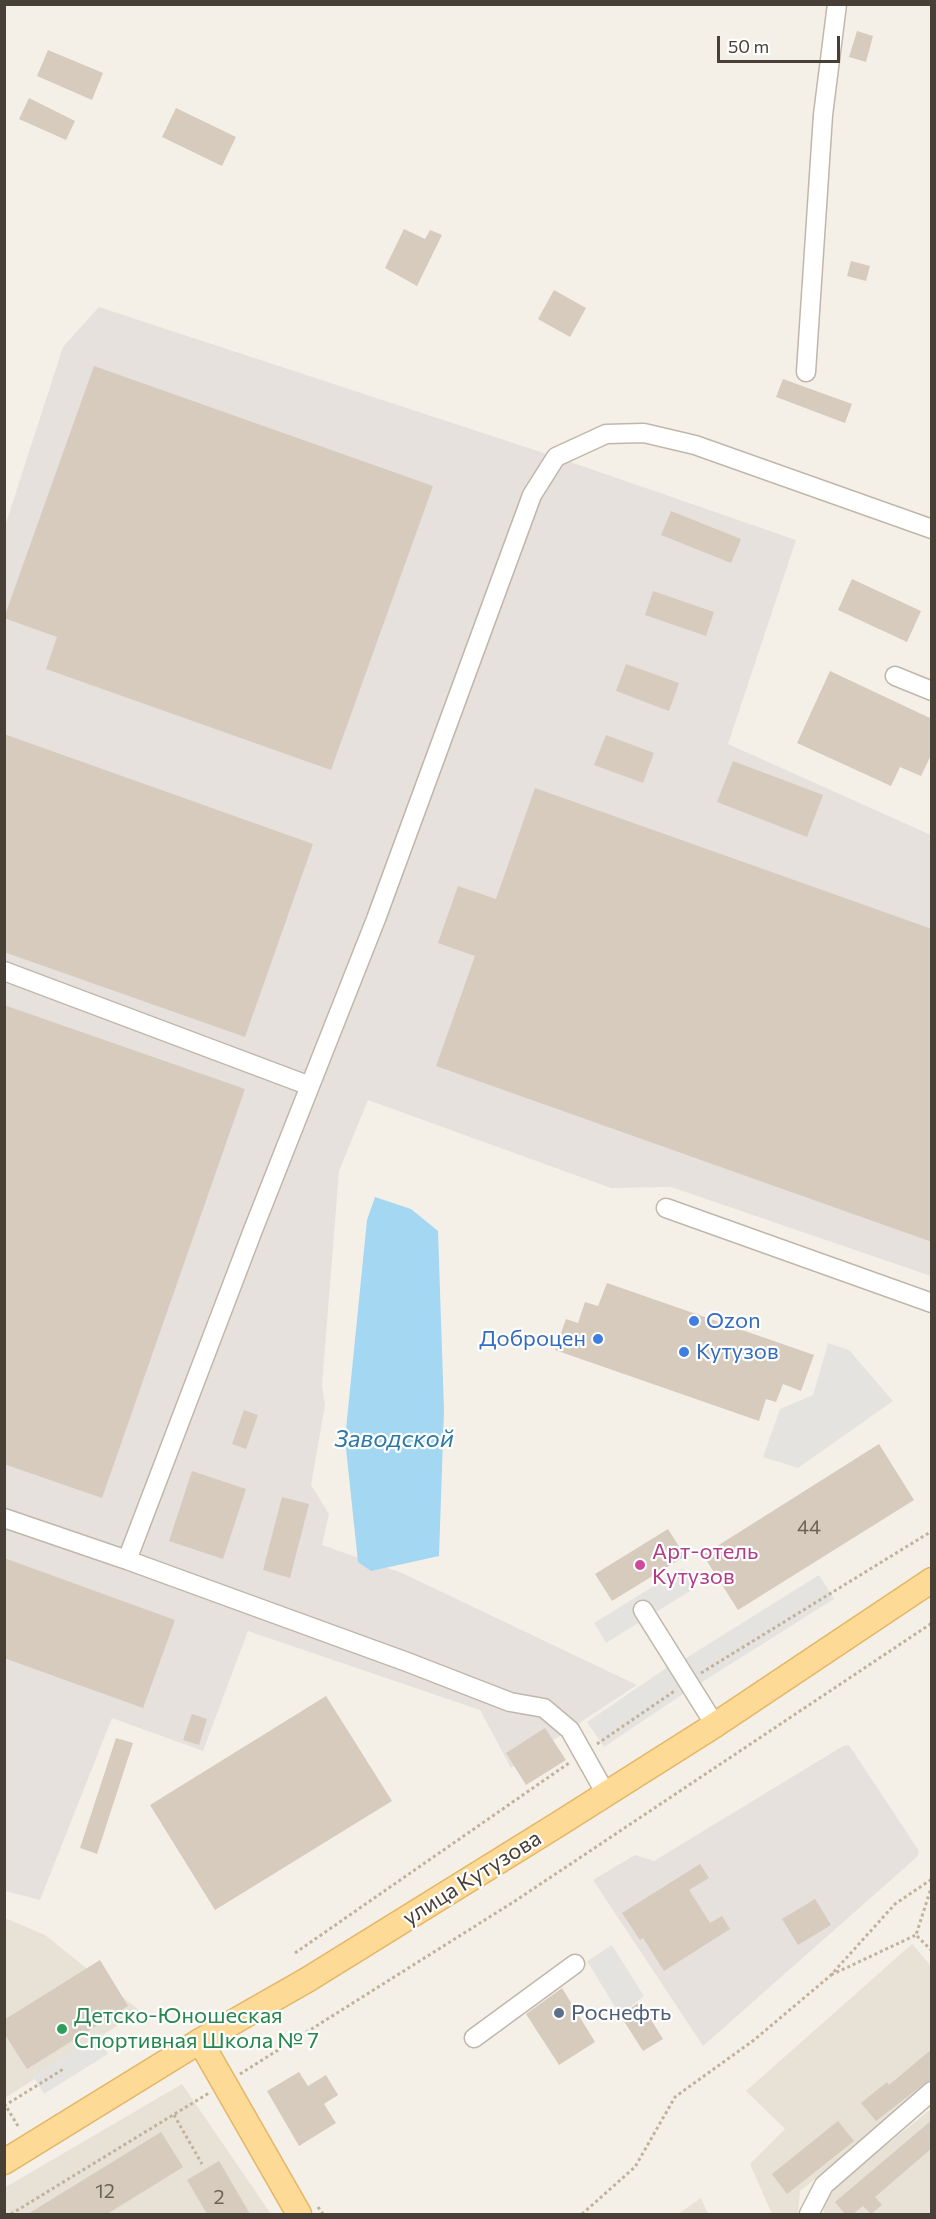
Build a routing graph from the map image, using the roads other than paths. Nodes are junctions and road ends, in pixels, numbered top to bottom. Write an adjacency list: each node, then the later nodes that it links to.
1 (837, 4): 2 (street)
2 (806, 372)
3 (932, 529): 7 (street)
4 (895, 676): 5 (street)
5 (932, 691)
6 (4, 971): 7 (street)
7 (310, 1086): 11 (street)
8 (666, 1208): 9 (street)
9 (932, 1303)
10 (4, 1518): 11 (street)
11 (127, 1560): 15 (street)
12 (932, 1580): 14 (main road, улица Кутузова)
13 (642, 1610): 14 (street)
14 (715, 1725): 15 (main road, улица Кутузова)
15 (606, 1794): 18 (main road, улица Кутузова)
16 (575, 1964): 17 (street)
17 (474, 2038)
18 (200, 2041): 20 (main road, улица Кутузова); 21 (main road)
19 (932, 2091): 22 (street)
20 (4, 2162)
21 (299, 2214)
22 (809, 2214)

